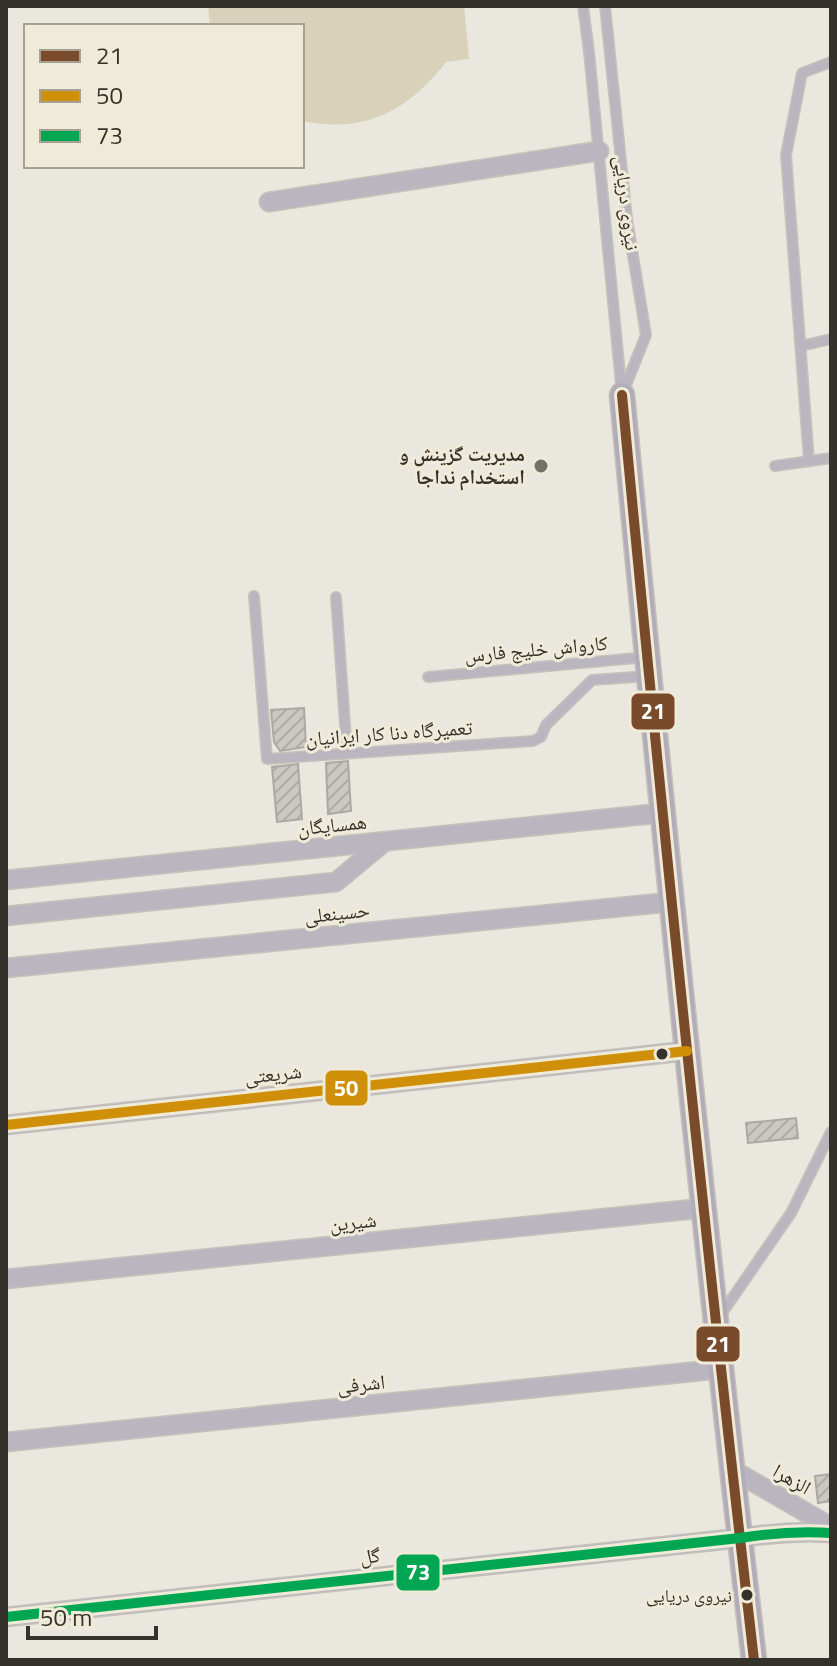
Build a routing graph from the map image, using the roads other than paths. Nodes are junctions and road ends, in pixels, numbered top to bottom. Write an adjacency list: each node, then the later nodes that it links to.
1 (583, 6): 4 (lane, نیروی دریایی)
2 (605, 6): 8 (lane, نیروی دریایی)
3 (831, 62): 7 (lane)
4 (599, 151): 5 (street); 8 (lane, نیروی دریایی)
5 (269, 202)
6 (831, 339): 7 (lane)
7 (801, 346): 10 (lane)
8 (622, 395): 14 (main road, نیروی دریایی)
9 (831, 458): 10 (lane)
10 (809, 461): 11 (lane)
11 (775, 466)
12 (254, 596): 16 (lane, تعمیرگاه دنا کار ایرانیان)
13 (336, 597): 16 (lane)
14 (648, 667): 15 (lane, کارواش خلیج فارس); 16 (lane, تعمیرگاه دنا کار ایرانیان); 17 (main road, نیروی دریایی)
15 (428, 677)
16 (347, 753)
17 (662, 813): 18 (street, همسایگان); 20 (main road, نیروی دریایی)
18 (384, 842): 19 (street, همسایگان); 21 (street)
19 (6, 880)
20 (671, 902): 22 (street, حسینعلی); 23 (main road, نیروی دریایی)
21 (6, 916)
22 (6, 968)
23 (687, 1051): 24 (street, شریعتی); 26 (main road, نیروی دریایی)
24 (6, 1125)
25 (831, 1132): 28 (lane)
26 (704, 1208): 27 (street, شیرین); 28 (main road, نیروی دریایی)
27 (6, 1279)
28 (716, 1322): 29 (main road, نیروی دریایی)
29 (720, 1369): 30 (street, اشرفی); 31 (main road, نیروی دریایی)
30 (6, 1442)
31 (731, 1469): 32 (street, الزهرا); 34 (main road, نیروی دریایی)
32 (831, 1527)
33 (831, 1533): 34 (street, گل)
34 (740, 1538): 35 (street, گل); 36 (main road, نیروی دریایی)
35 (6, 1617)
36 (754, 1660)

